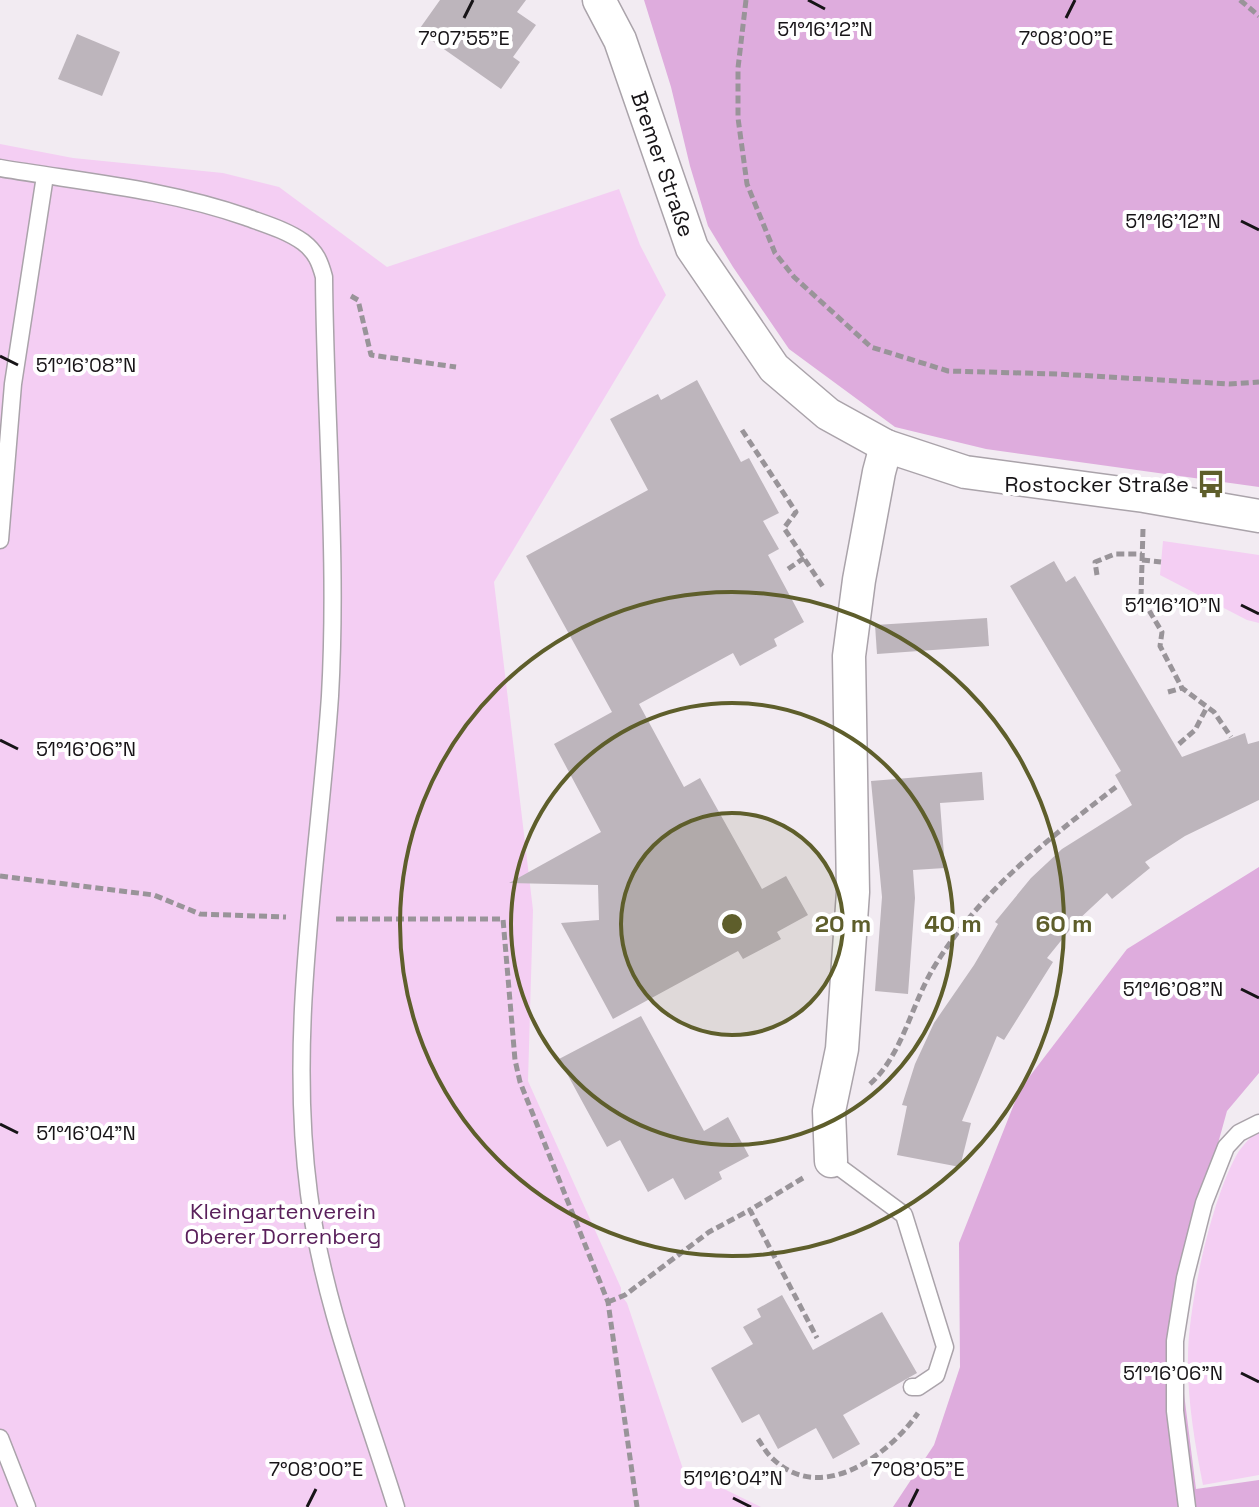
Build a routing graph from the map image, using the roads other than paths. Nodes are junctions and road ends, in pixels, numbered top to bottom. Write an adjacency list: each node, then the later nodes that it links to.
1 (599, 0): 4 (street, Bremer Straße)
2 (0, 168): 3 (lane)
3 (45, 176): 6 (lane); 12 (lane)
4 (886, 446): 5 (street, Bremer Straße); 8 (street)
5 (1259, 516)
6 (0, 540)
7 (1259, 1123): 13 (lane)
8 (831, 1161): 9 (lane)
9 (912, 1387)
10 (0, 1438): 11 (lane)
11 (27, 1507)
12 (396, 1507)
13 (1187, 1507)

